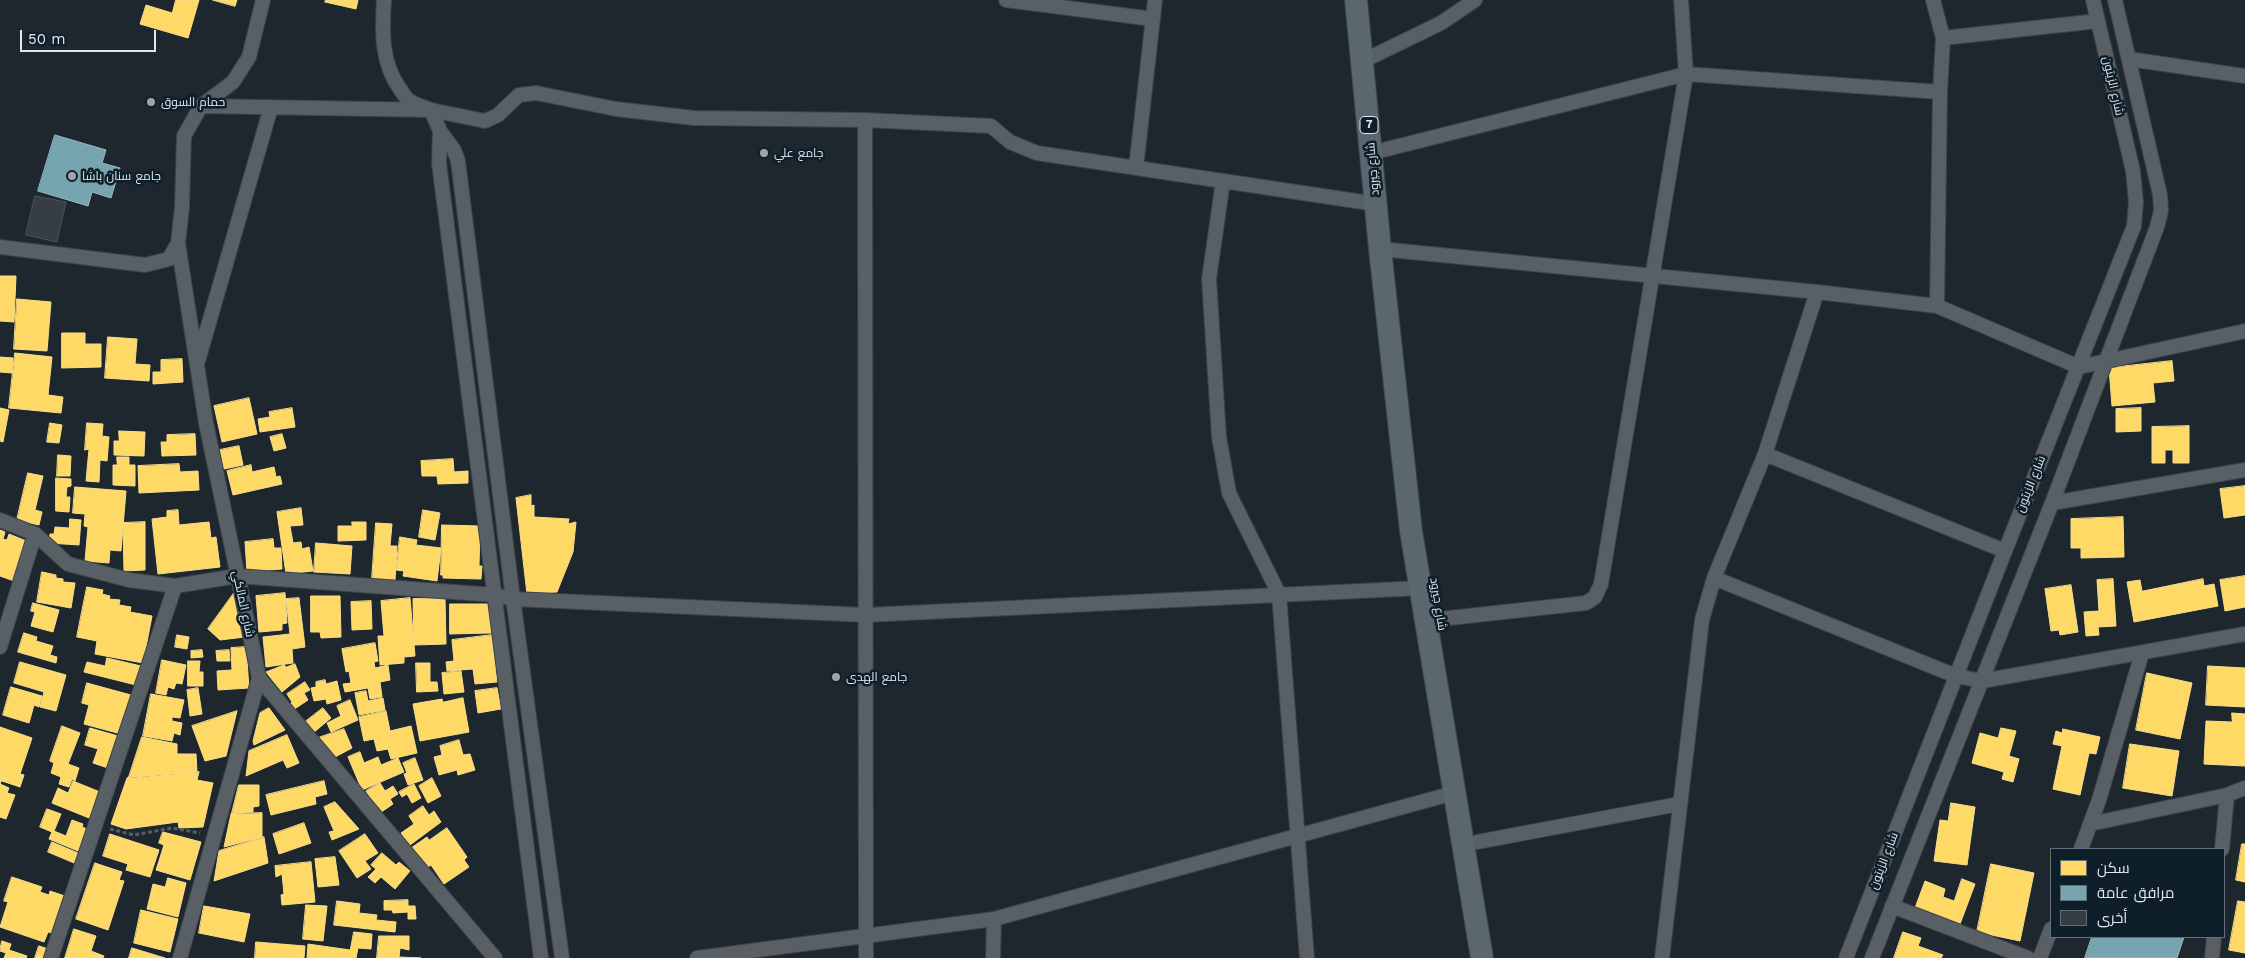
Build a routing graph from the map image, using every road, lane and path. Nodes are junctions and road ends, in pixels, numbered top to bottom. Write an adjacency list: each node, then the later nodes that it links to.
1 (263, 0): 19 (street)
2 (384, 0): 21 (street)
3 (1006, 0): 11 (street)
4 (1155, 0): 11 (street)
5 (1356, 0): 15 (main road, شارع جيرود / 7)
6 (1475, 0): 15 (street)
7 (1681, 0): 16 (street)
8 (1933, 0): 13 (street)
9 (2093, 0): 12 (street, شارع الزيتون)
10 (2115, 0): 14 (street, شارع الزيتون)
11 (1153, 19): 25 (street)
12 (2098, 21): 13 (street); 37 (street, شارع الزيتون)
13 (1943, 38): 18 (street)
14 (2128, 59): 17 (street); 35 (street, شارع الزيتون)
15 (1363, 61): 24 (main road, شارع جيرود / 7)
16 (1686, 74): 18 (street); 24 (street); 31 (street)
17 (2245, 76)
18 (1940, 92): 33 (street)
19 (201, 106): 20 (street); 28 (street, شارع المالكي)
20 (271, 107): 21 (street); 36 (street)
21 (431, 110): 22 (street); 23 (street)
22 (865, 120): 25 (street); 51 (street)
23 (440, 131): 49 (street); 50 (street)
24 (1371, 153): 27 (main road, شارع جيرود / 7)
25 (1136, 168): 26 (street)
26 (1223, 181): 27 (street); 48 (street)
27 (1376, 204): 30 (main road, شارع جيرود / 7)
28 (178, 243): 29 (street); 36 (street, شارع المالكي)
29 (0, 247)
30 (1380, 249): 31 (street); 47 (main road, شارع جيرود); 52 (main road, شارع جيرود)
31 (1653, 277): 32 (street); 52 (street)
32 (1817, 292): 33 (street); 38 (street)
33 (1938, 306): 37 (street)
34 (2245, 331): 35 (street)
35 (2106, 361): 37 (street); 40 (street, شارع الزيتون)
36 (196, 365): 44 (street, شارع المالكي)
37 (2079, 366): 43 (street, شارع الزيتون)
38 (1765, 454): 43 (street); 45 (street)
39 (2245, 470): 40 (street)
40 (2052, 503): 58 (street, شارع الزيتون)
41 (0, 520): 42 (street)
42 (35, 534): 46 (street); 54 (street)
43 (2004, 551): 56 (street, شارع الزيتون)
44 (237, 576): 46 (street); 49 (street); 57 (street, شارع المالكي)
45 (1714, 578): 56 (street); 62 (street)
46 (175, 586): 63 (street)
47 (1420, 588): 48 (street); 60 (main road, شارع جيرود)
48 (1279, 594): 51 (street); 66 (street)
49 (495, 595): 50 (street); 78 (street)
50 (513, 599): 51 (street); 79 (street)
51 (866, 615): 73 (street)
52 (1440, 620): 67 (main road, شارع جيرود)
53 (2245, 634): 55 (street)
54 (0, 647)
55 (2142, 653): 58 (street); 64 (street)
56 (1956, 676): 58 (street); 87 (street, شارع الزيتون)
57 (259, 678): 65 (street, شارع المالكي); 77 (street)
58 (1982, 681): 70 (street, شارع الزيتون)
59 (2245, 788): 61 (street)
60 (1454, 793): 66 (street); 84 (main road, شارع جيرود)
61 (2227, 794): 64 (street); 69 (street)
62 (1679, 804): 67 (street); 86 (street)
63 (95, 824): 65 (path); 75 (street)
64 (2090, 824): 68 (street)
65 (214, 836): 76 (street, شارع المالكي)
66 (1296, 837): 71 (street); 83 (street)
67 (1477, 842): 85 (main road, شارع جيرود)
68 (2081, 848)
69 (2222, 848)
70 (1892, 906): 88 (street, شارع الزيتون); 89 (street)
71 (994, 919): 73 (street); 82 (street)
72 (2050, 932): 90 (street)
73 (866, 935): 80 (street); 81 (street)
74 (2214, 938): 91 (street)
75 (51, 958)
76 (180, 958)
77 (495, 958)
78 (541, 958)
79 (562, 958)
80 (697, 958)
81 (866, 958)
82 (993, 958)
83 (1306, 958)
84 (1482, 958)
85 (1496, 958)
86 (1662, 958)
87 (1846, 958)
88 (1872, 958)
89 (2028, 958)
90 (2040, 958)
91 (2212, 958)

